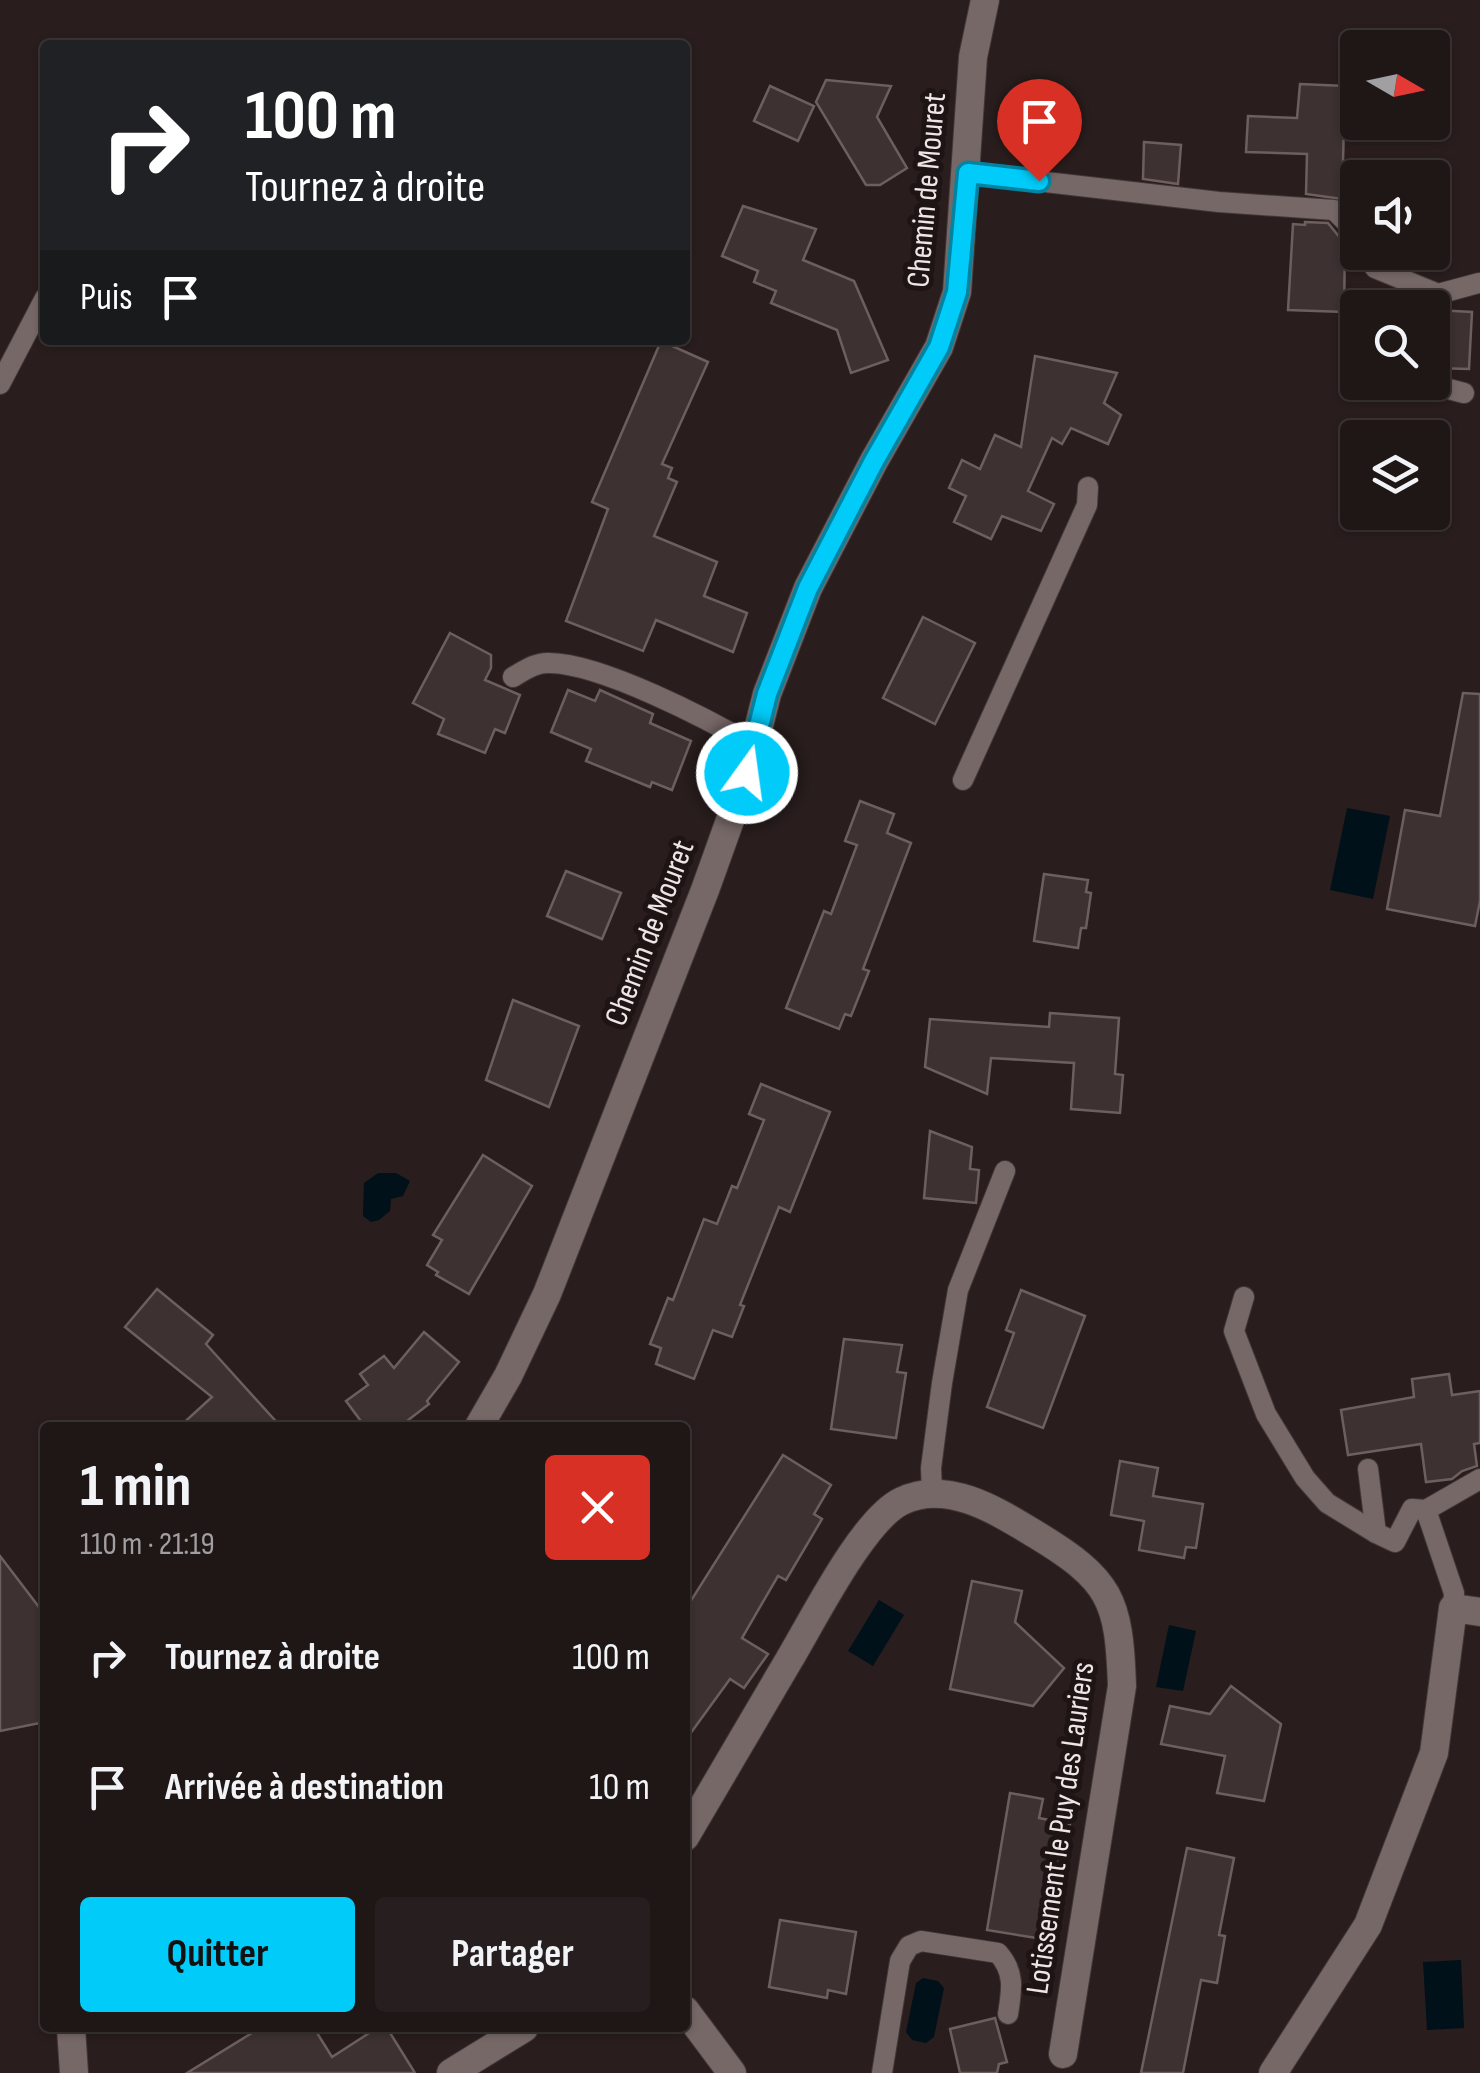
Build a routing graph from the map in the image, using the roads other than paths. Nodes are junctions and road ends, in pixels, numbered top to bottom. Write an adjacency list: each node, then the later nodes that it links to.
1 (985, 0): 2 (street, Chemin de Mouret)
2 (968, 173): 3 (lane); 14 (street, Chemin de Mouret)
3 (1340, 216)
4 (1378, 270): 6 (lane)
5 (1479, 284): 7 (lane)
6 (1415, 290)
7 (1450, 295)
8 (40, 308): 9 (lane)
9 (0, 384)
10 (1450, 389): 11 (lane)
11 (1464, 393)
12 (1088, 487): 15 (lane)
13 (514, 676): 14 (lane)
14 (754, 746): 18 (street, Chemin de Mouret)
15 (963, 780)
16 (1005, 1171): 21 (lane)
17 (1244, 1297): 23 (lane)
18 (481, 1422)
19 (1368, 1469): 23 (lane)
20 (1480, 1479): 22 (lane)
21 (932, 1492): 25 (street); 30 (street, Lotissement le Puy des Lauriers)
22 (1426, 1510): 23 (lane); 24 (lane)
23 (1376, 1533)
24 (1466, 1610): 35 (street)
25 (690, 1829)
26 (1008, 2014): 34 (lane)
27 (690, 2017): 33 (street)
28 (70, 2032): 31 (street)
29 (518, 2032): 32 (street)
30 (1063, 2054)
31 (74, 2073)
32 (451, 2073)
33 (732, 2073)
34 (882, 2073)
35 (1273, 2073)

